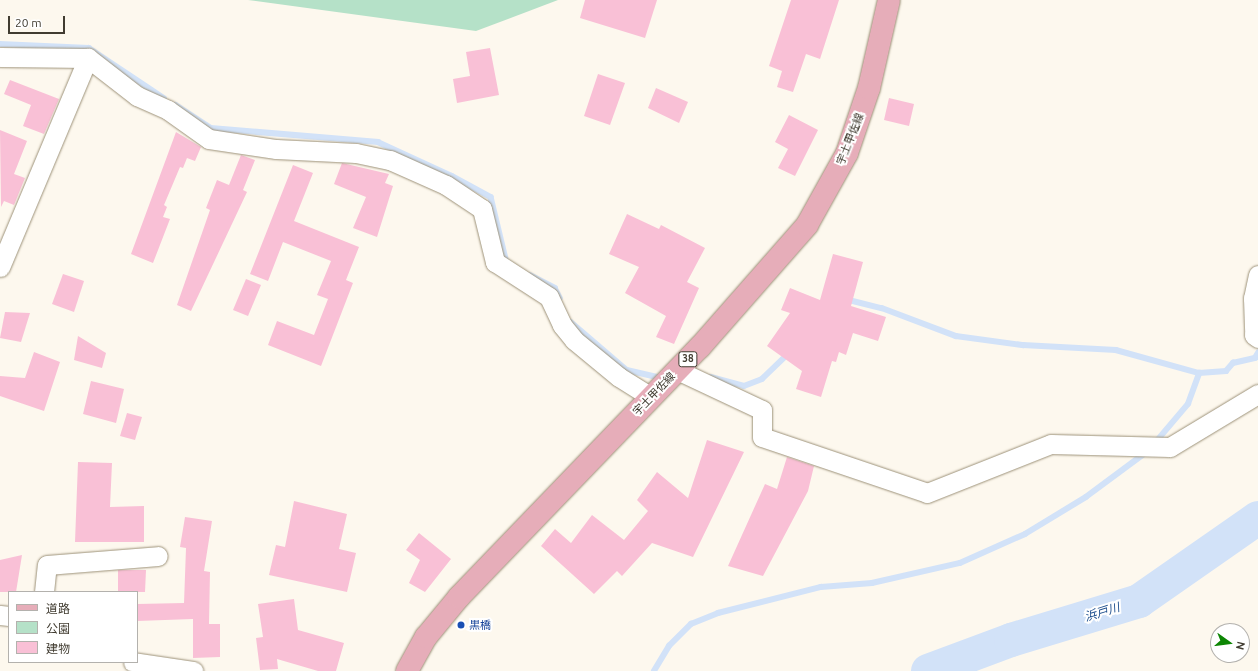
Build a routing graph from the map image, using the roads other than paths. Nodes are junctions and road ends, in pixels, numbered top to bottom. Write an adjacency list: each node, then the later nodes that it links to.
1 (889, 0): 7 (main road, 宇土甲佐線 / 38)
2 (0, 57): 3 (street)
3 (88, 58): 4 (street); 9 (street)
4 (0, 267)
5 (1258, 275): 6 (street)
6 (1258, 338)
7 (677, 370): 8 (street); 9 (main road, 宇土甲佐線 / 38)
8 (1258, 394)
9 (651, 397): 14 (main road, 宇土甲佐線 / 38)
10 (158, 556): 11 (street)
11 (44, 591)
12 (138, 663): 13 (street)
13 (193, 671)
14 (407, 671)

